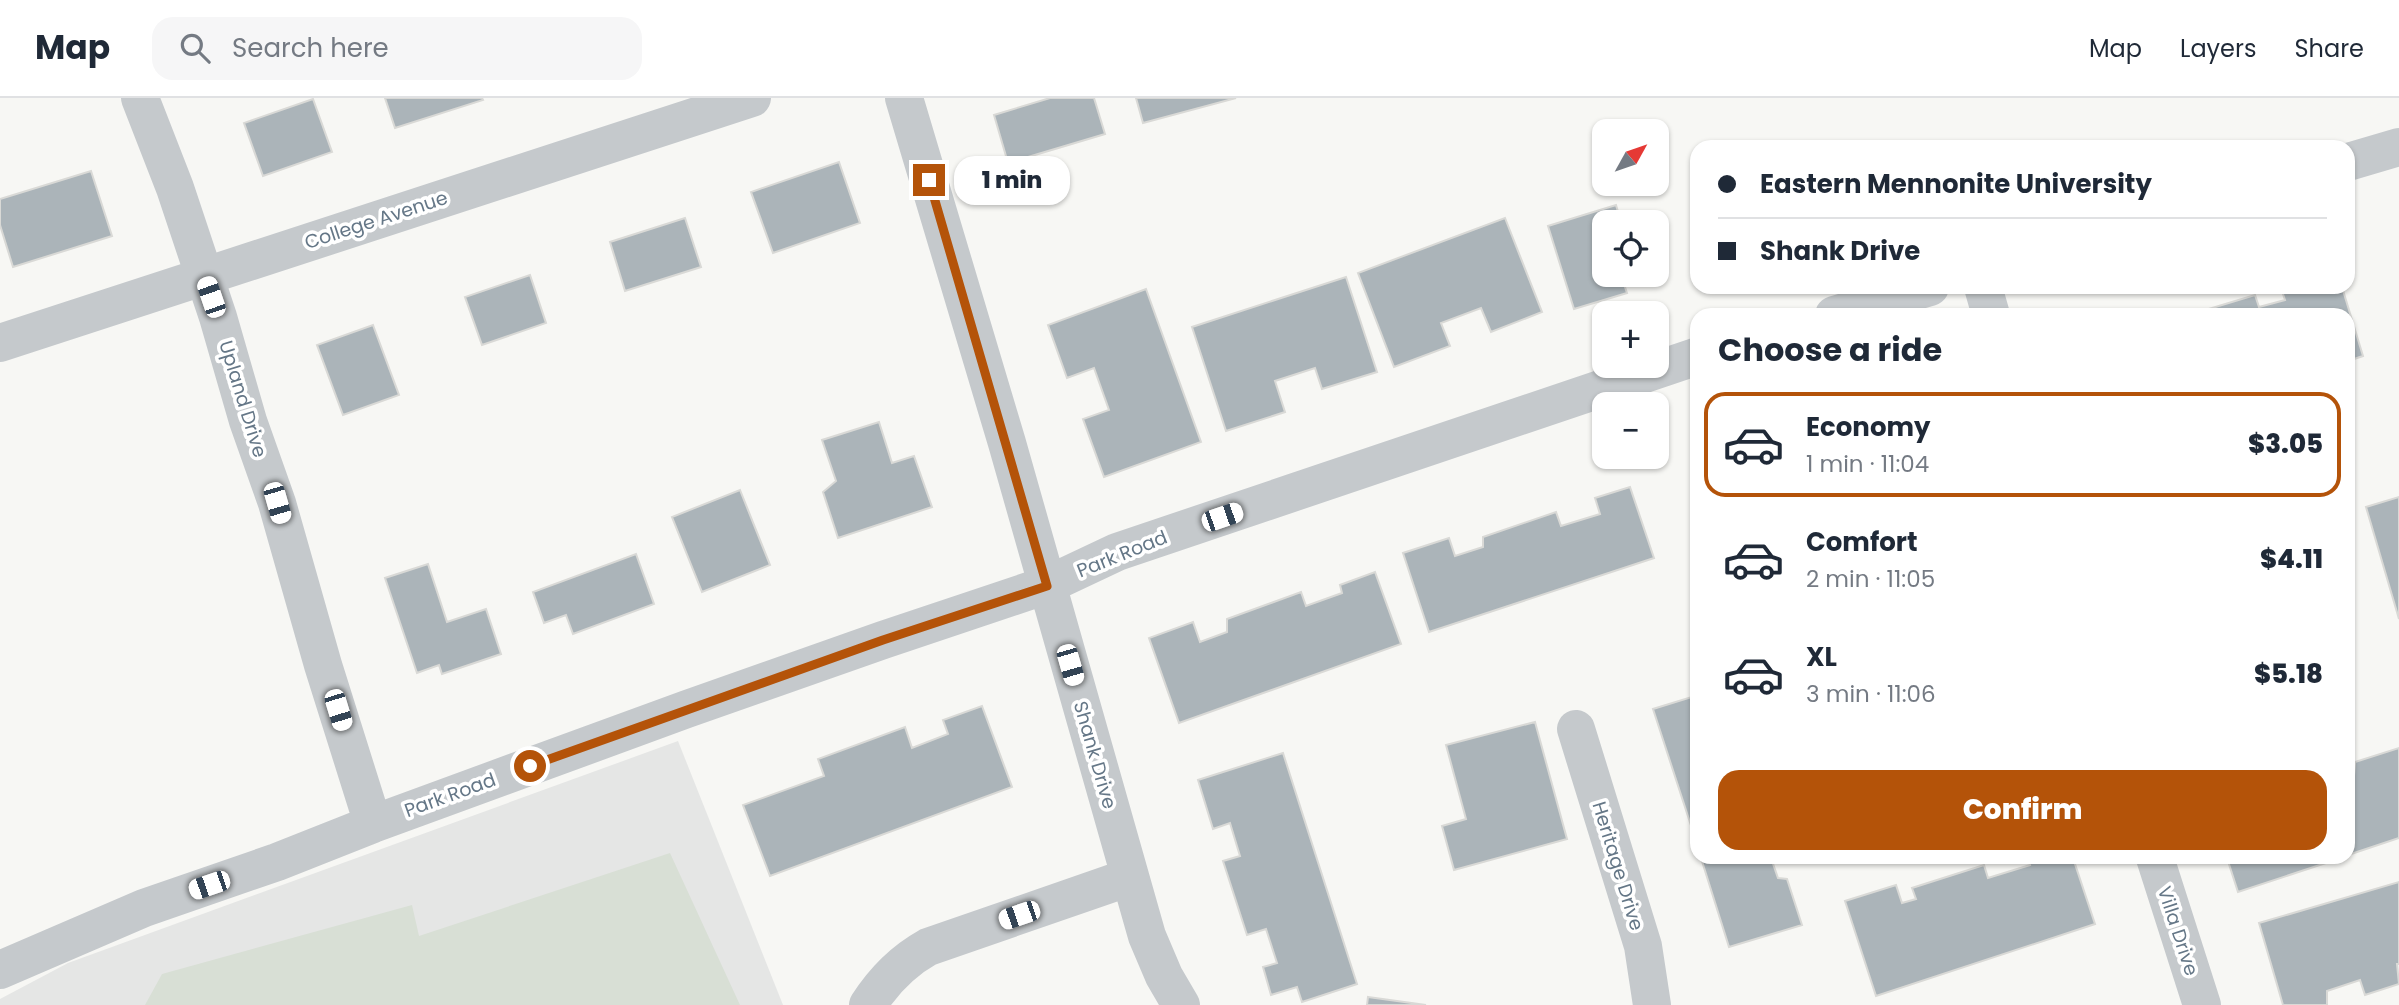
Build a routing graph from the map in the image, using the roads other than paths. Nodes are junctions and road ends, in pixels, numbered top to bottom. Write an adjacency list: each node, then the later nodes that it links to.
1 (140, 98): 6 (street, Upland Drive)
2 (752, 98): 6 (street, College Avenue)
3 (904, 98): 11 (street, Shank Drive)
4 (2399, 147): 5 (street)
5 (2355, 160)
6 (204, 277): 9 (street, College Avenue); 13 (street, Upland Drive)
7 (1906, 294): 8 (street)
8 (1858, 308)
9 (0, 343)
10 (1690, 359): 11 (street, Park Road)
11 (1047, 586): 13 (street, Park Road); 15 (street, Shank Drive)
12 (1576, 729): 19 (street, Heritage Drive)
13 (373, 824): 16 (street, Park Road)
14 (2157, 864): 20 (street, Villa Drive)
15 (1130, 877): 17 (street); 18 (street, Shank Drive)
16 (0, 970)
17 (869, 1005)
18 (1181, 1005)
19 (1652, 1005)
20 (2202, 1005)

